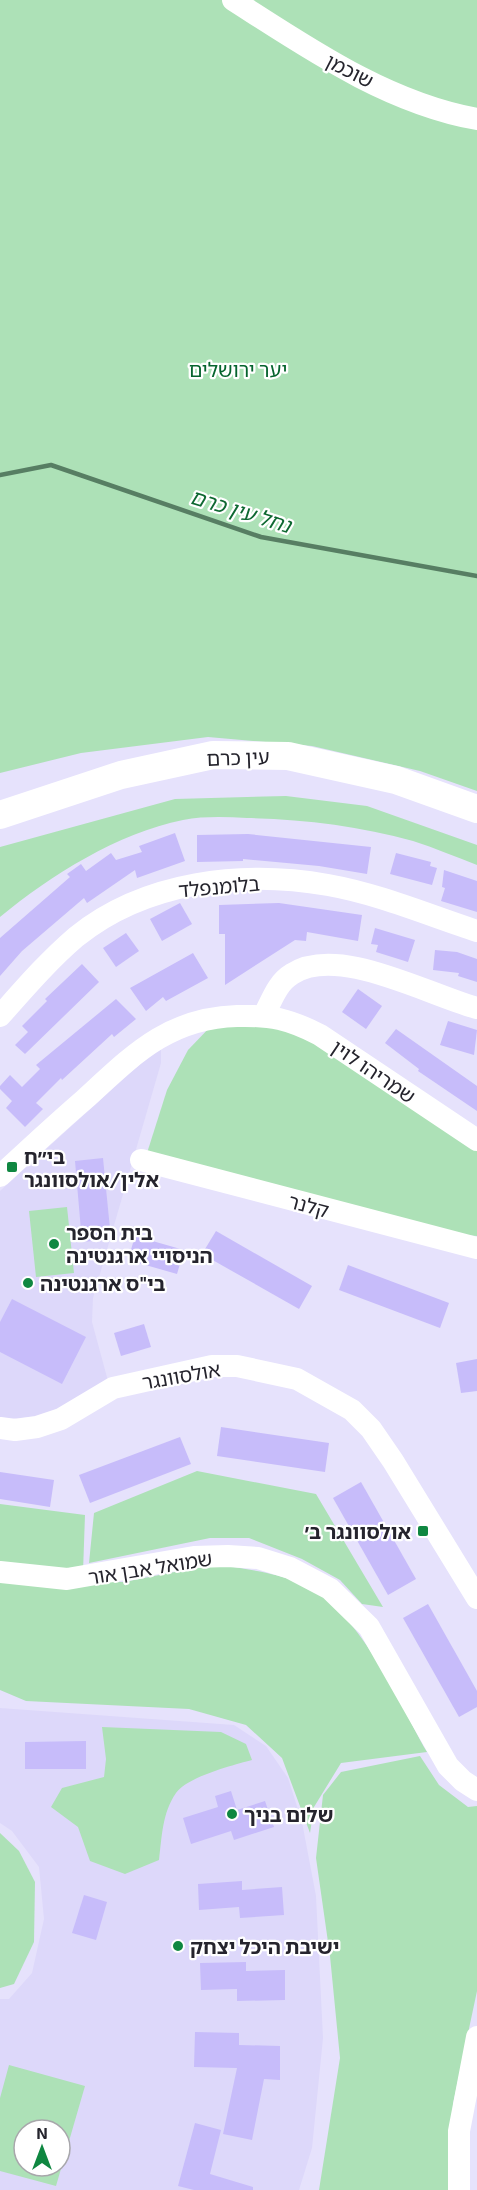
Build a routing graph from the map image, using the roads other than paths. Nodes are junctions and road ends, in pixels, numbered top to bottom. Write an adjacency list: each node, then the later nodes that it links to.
1 (233, 0): 2 (street, שוכמן)
2 (477, 119)
3 (477, 809): 4 (main road, עין כרם)
4 (0, 815)
5 (477, 931): 8 (street, בלומנפלד)
6 (477, 1008): 7 (street)
7 (264, 1015): 9 (street, שמריהו לוין); 11 (street)
8 (0, 1016)
9 (477, 1140)
10 (141, 1160): 12 (street, קלנר)
11 (0, 1176)
12 (477, 1248)
13 (0, 1428): 15 (street, אולסוונגר)
14 (0, 1572): 16 (street, שמואל אבן אור)
15 (477, 1598)
16 (477, 1790)
17 (477, 2037): 18 (street)
18 (459, 2190)

